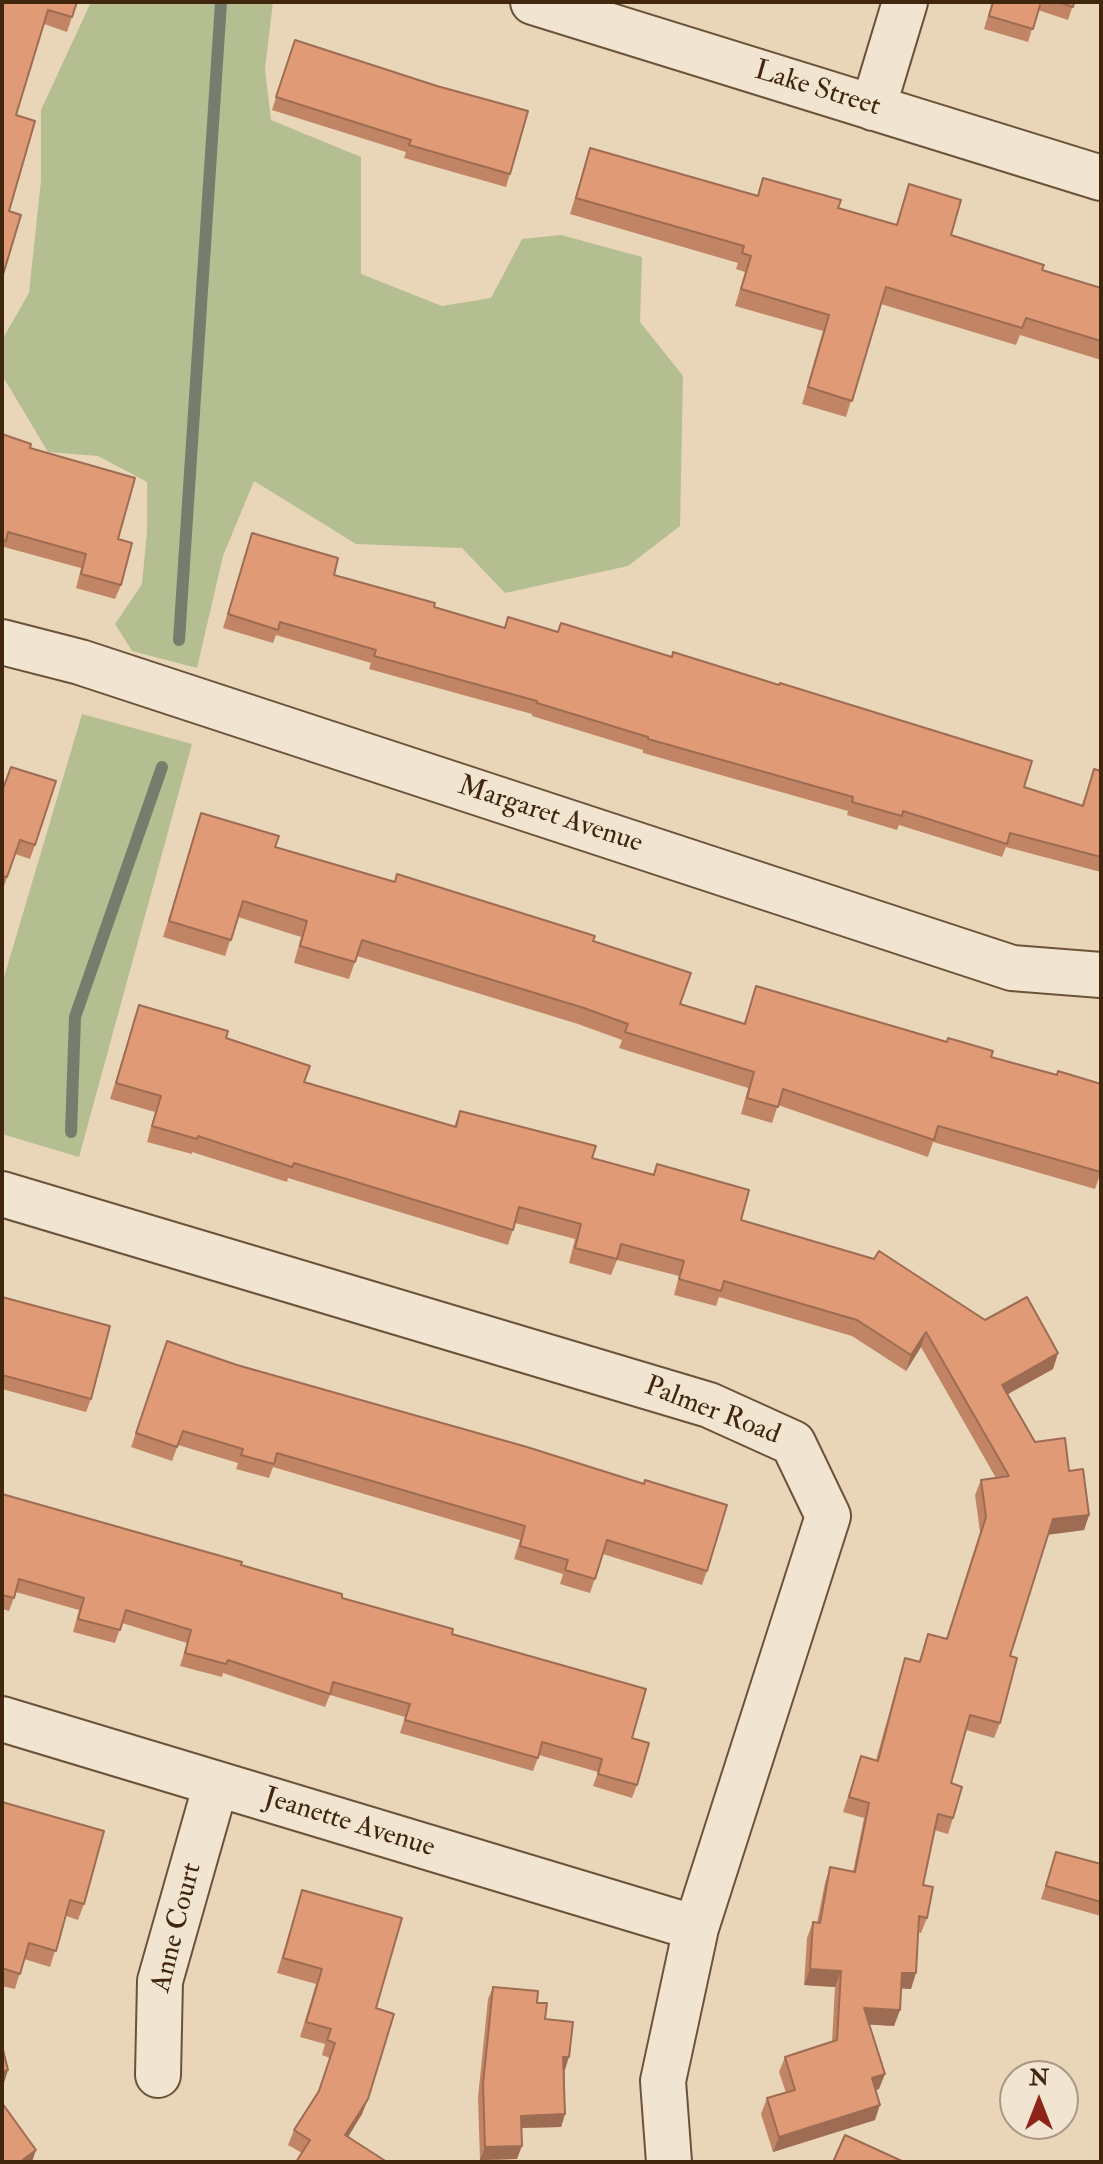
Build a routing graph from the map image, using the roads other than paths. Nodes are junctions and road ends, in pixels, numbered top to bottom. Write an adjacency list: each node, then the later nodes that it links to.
1 (533, 2): 3 (street, Lake Street)
2 (905, 2): 3 (street)
3 (873, 108): 4 (street, Lake Street)
4 (1101, 178)
5 (2, 642): 6 (street, Margaret Avenue)
6 (1101, 975)
7 (2, 1194): 10 (street, Palmer Road)
8 (2, 1719): 9 (street, Jeanette Avenue)
9 (216, 1784): 10 (street, Jeanette Avenue); 11 (street, Anne Court)
10 (696, 1928): 12 (street, Palmer Road)
11 (158, 2075)
12 (669, 2162)

